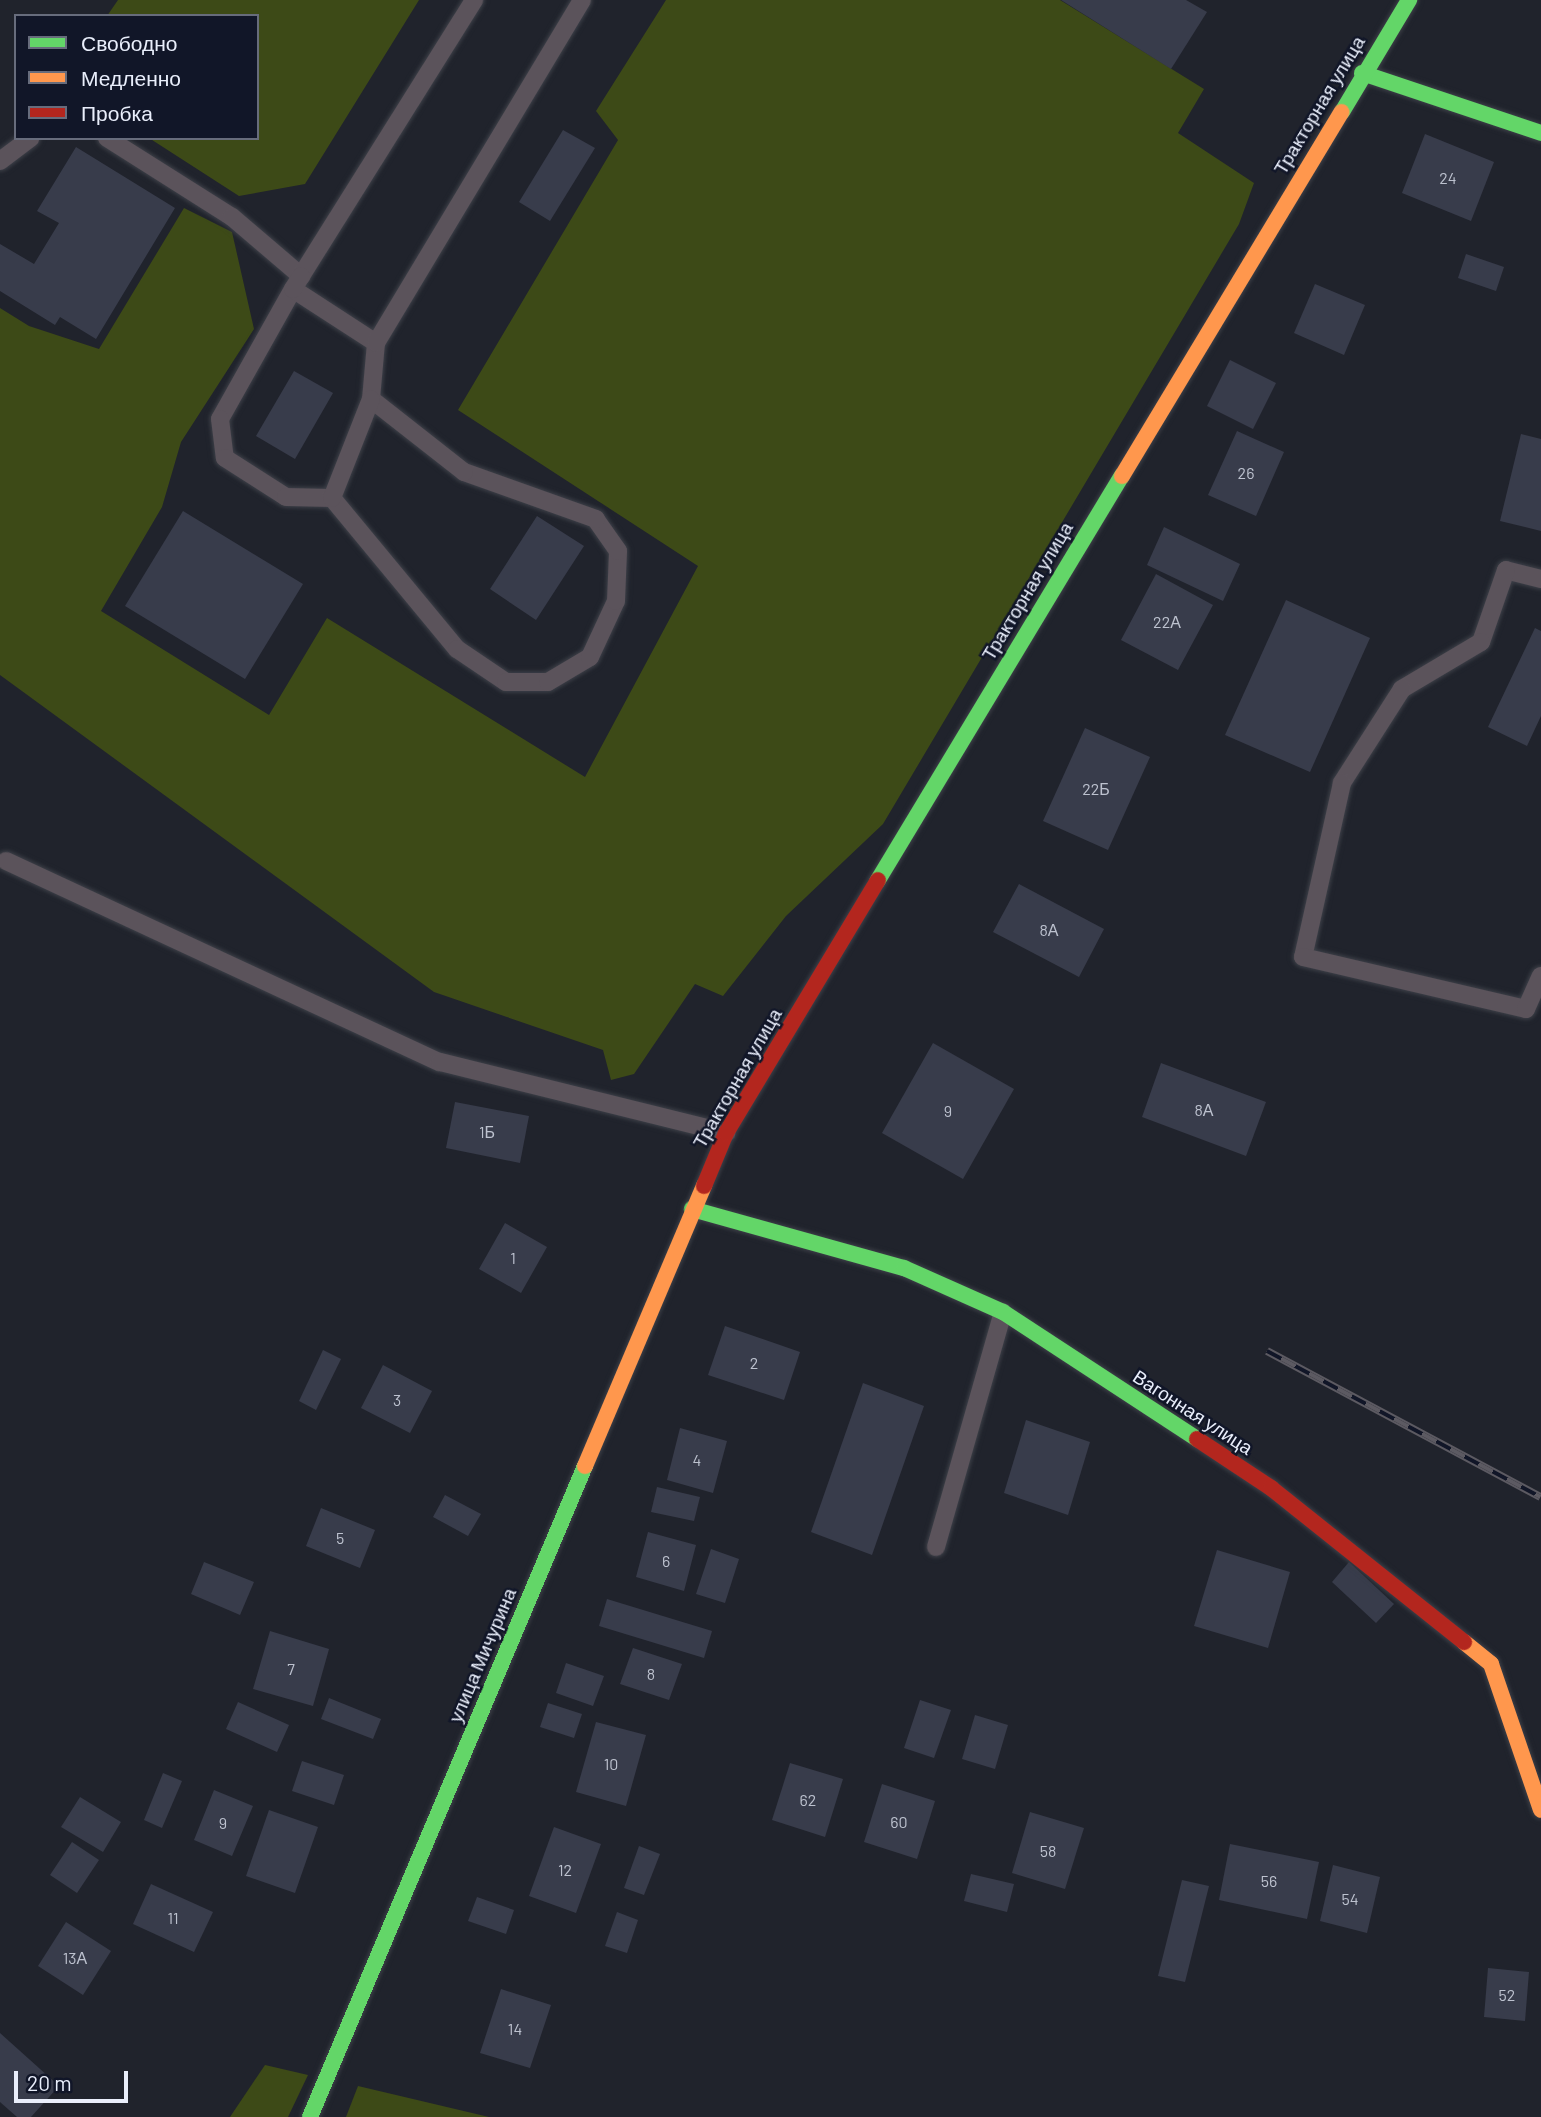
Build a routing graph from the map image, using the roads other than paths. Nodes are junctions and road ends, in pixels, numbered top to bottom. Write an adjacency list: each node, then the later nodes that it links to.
1 (474, 0): 9 (lane)
2 (582, 0): 10 (lane)
3 (1409, 0): 4 (main road, Тракторная улица)
4 (1362, 73): 5 (main road); 16 (main road, Тракторная улица)
5 (1541, 133)
6 (27, 140): 8 (lane)
7 (110, 140): 9 (lane)
8 (0, 161)
9 (297, 283): 10 (lane); 12 (lane)
10 (376, 343): 11 (lane)
11 (371, 399): 12 (lane); 12 (lane)
12 (332, 498)
13 (1541, 579): 15 (lane)
14 (6, 861): 16 (lane)
15 (1541, 976)
16 (726, 1133): 17 (main road, Тракторная улица)
17 (692, 1209): 18 (main road, Вагонная улица); 21 (main road, улица Мичурина)
18 (1003, 1312): 19 (lane); 20 (main road, Вагонная улица)
19 (936, 1547)
20 (1540, 1804)
21 (310, 2117)

